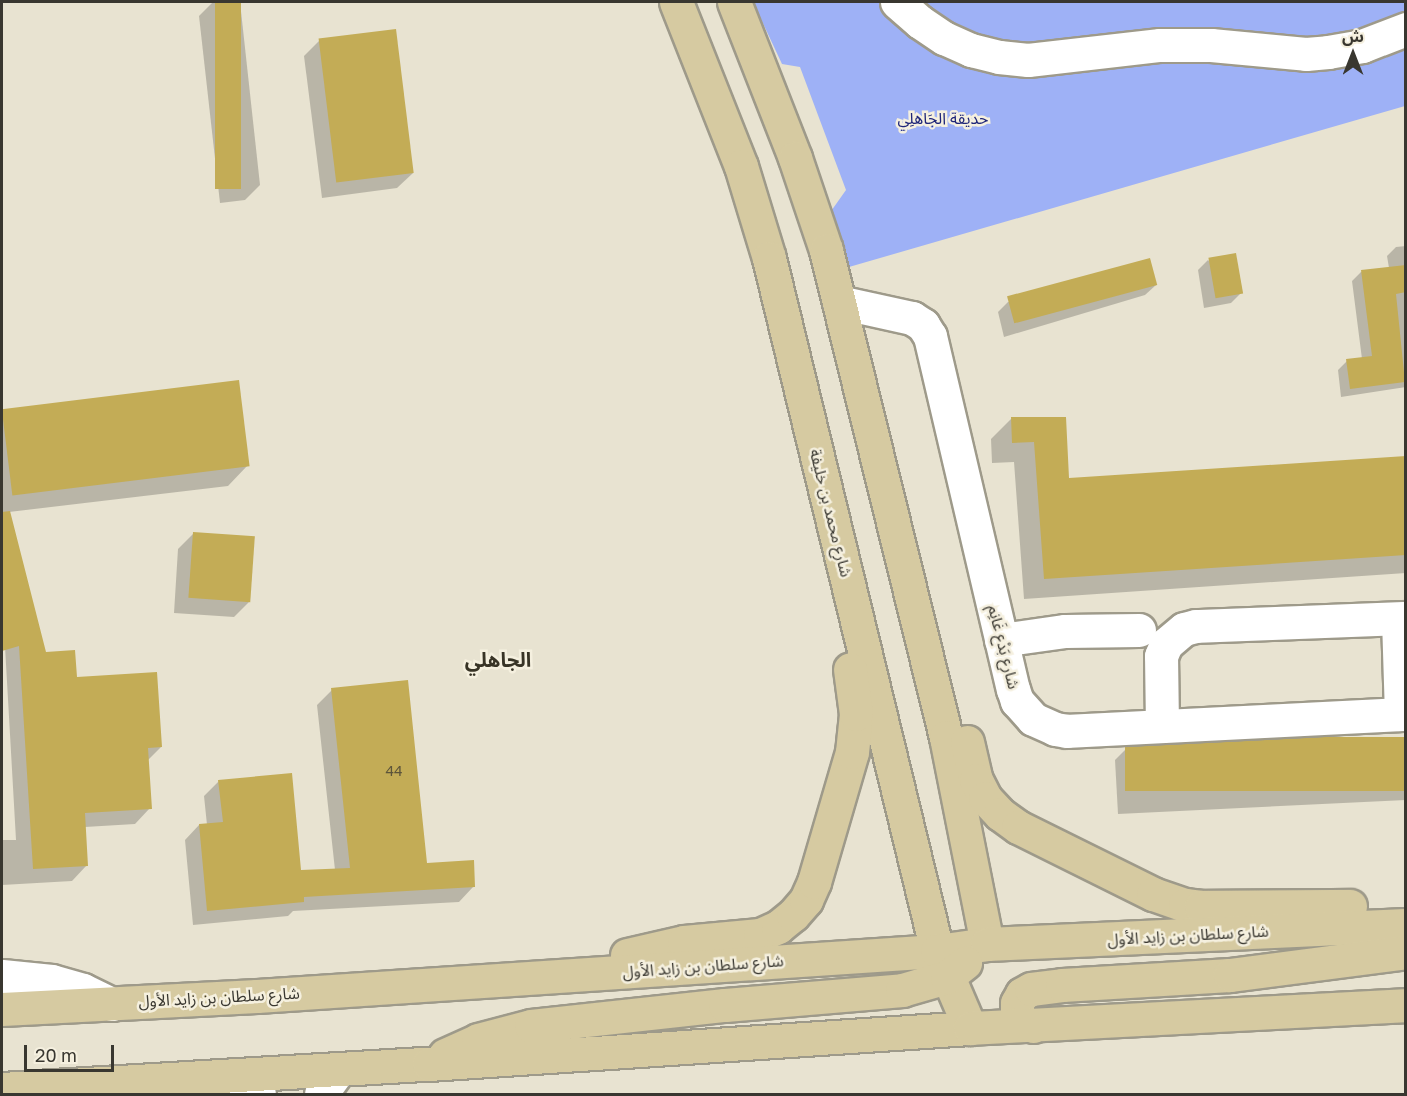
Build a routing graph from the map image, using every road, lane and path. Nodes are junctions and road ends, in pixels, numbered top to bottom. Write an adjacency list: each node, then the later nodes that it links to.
1 (676, 2): 7 (main road, شارع محمد بن خليفة)
2 (734, 2): 5 (main road)
3 (897, 2): 4 (street)
4 (1406, 29)
5 (839, 302): 6 (main road); 10 (street, شارع بَدْع غَانِم)
6 (888, 504): 13 (main road); 15 (main road)
7 (830, 511): 17 (main road, شارع محمد بن خليفة); 18 (main road)
8 (1402, 618): 11 (street); 12 (street)
9 (1139, 630): 10 (street)
10 (1001, 640): 12 (street, شارع بَدْع غَانِم)
11 (1403, 714): 12 (street, شارع بَدْع غَانِم)
12 (1162, 726)
13 (1406, 906)
14 (1406, 925): 15 (main road, شارع سلطان بن زايد الأول)
15 (987, 944): 17 (main road)
16 (1406, 952): 23 (main road)
17 (942, 964): 18 (main road, شارع سلطان بن زايد الأول); 24 (main road, شارع محمد بن خليفة); 25 (main road)
18 (572, 974): 20 (main road, شارع سلطان بن زايد الأول)
19 (2, 976): 20 (street)
20 (112, 1004): 22 (main road, شارع سلطان بن زايد الأول)
21 (1406, 1005): 23 (main road)
22 (2, 1009)
23 (1033, 1026): 24 (main road)
24 (970, 1028): 25 (main road)
25 (429, 1064): 26 (main road)
26 (330, 1082): 27 (main road)
27 (246, 1085): 29 (main road)
28 (2, 1089): 29 (main road)
29 (51, 1090)

